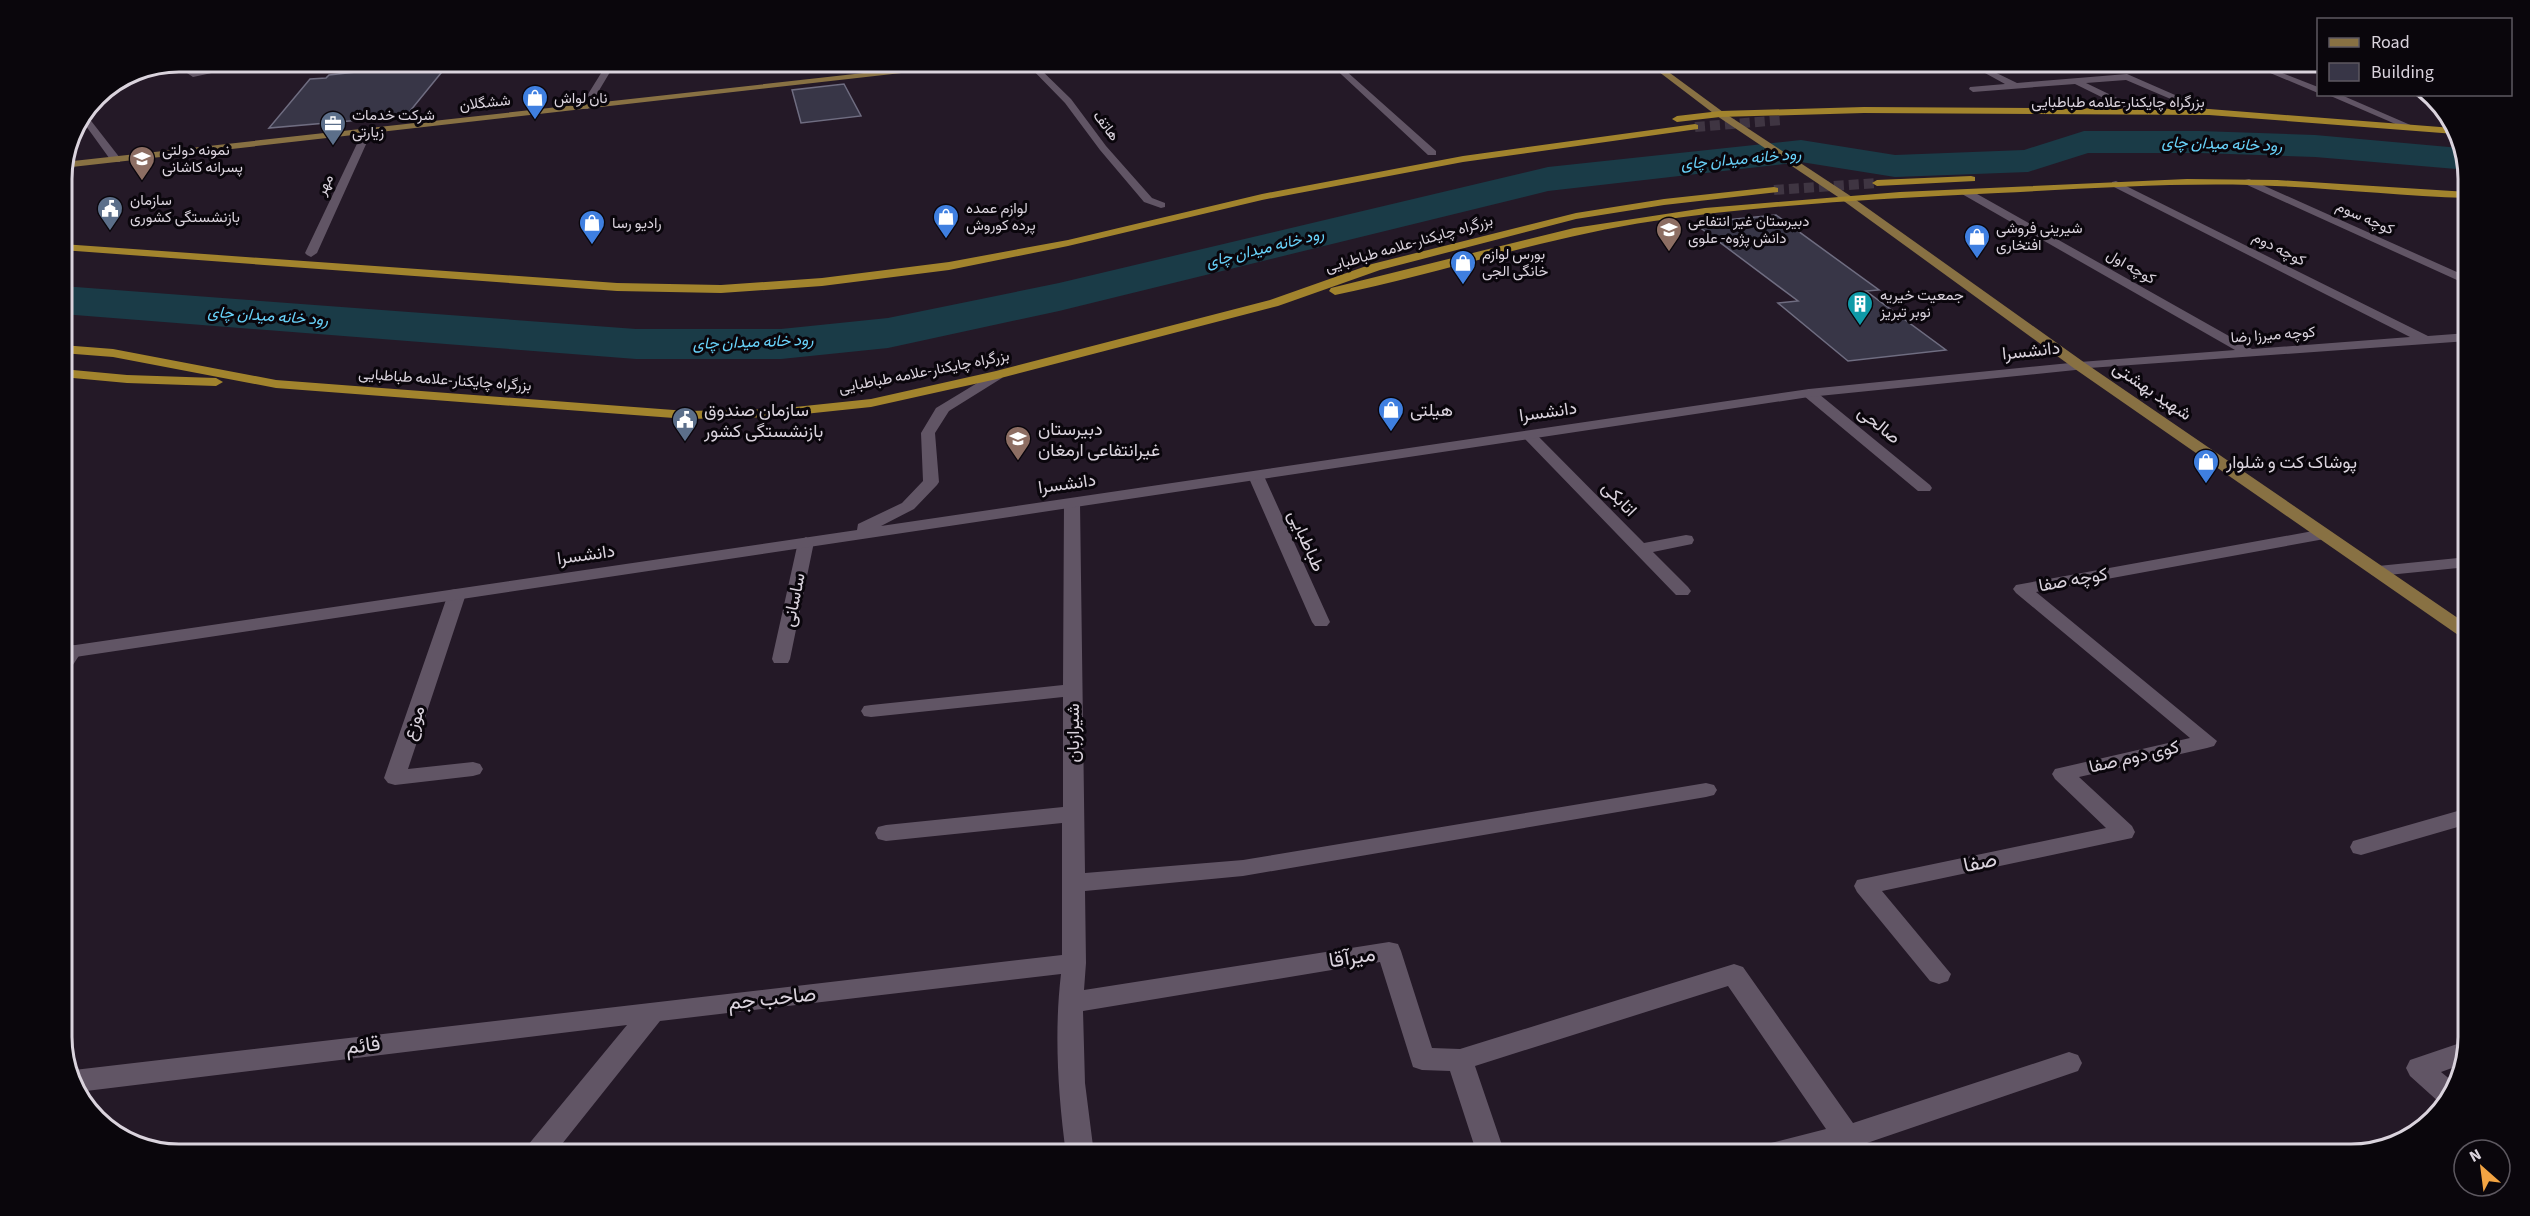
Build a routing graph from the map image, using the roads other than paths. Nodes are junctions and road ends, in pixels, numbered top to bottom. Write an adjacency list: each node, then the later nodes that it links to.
1 (606, 72): 13 (street)
2 (891, 72): 13 (main road, ششگلان)
3 (1039, 72): 44 (street, هاتف)
4 (1343, 72): 28 (street)
5 (1663, 72): 16 (main road)
6 (1989, 72): 9 (street)
7 (2273, 72): 11 (street)
8 (2073, 80): 9 (street); 14 (street); 15 (street)
9 (2014, 85): 10 (street)
10 (1973, 88)
11 (2317, 89)
12 (2335, 96): 22 (street)
13 (585, 106): 24 (main road, ششگلان)
14 (2139, 112): 15 (highway); 16 (highway)
15 (2209, 112): 18 (highway)
16 (1720, 114): 20 (highway); 43 (main road, شهید بهشتى)
17 (1782, 120): 18 (highway, بزرگراه چایکنار-علامه طباطبایی)
18 (2319, 120): 22 (highway, بزرگراه چایکنار-علامه طباطبایی)
19 (89, 123): 31 (street)
20 (1630, 125)
21 (1695, 127): 42 (highway)
22 (2410, 127): 23 (highway, بزرگراه چایکنار-علامه طباطبایی)
23 (2446, 130)
24 (367, 131): 31 (main road, ششگلان); 46 (street, مهر)
25 (1475, 146): 26 (highway)
26 (1454, 150)
27 (1443, 151): 28 (highway)
28 (1432, 153): 29 (highway)
29 (1421, 155)
30 (1410, 158): 42 (highway)
31 (116, 160): 32 (main road, ششگلان)
32 (73, 164)
33 (2062, 175): 40 (highway)
34 (1981, 178): 36 (highway)
35 (2249, 182): 37 (highway); 41 (highway); 47 (street, کوچه سوم)
36 (1877, 183)
37 (2116, 184): 39 (highway); 50 (street, کوچه دوم)
38 (1774, 190): 48 (highway, بزرگراه چایکنار-علامه طباطبایی)
39 (1966, 192): 43 (highway); 52 (street, کوچه اول)
40 (2458, 192)
41 (2458, 192)
42 (1262, 197): 45 (highway)
43 (1845, 197): 48 (highway); 53 (main road, شهید بهشتى)
44 (1161, 205)
45 (72, 248)
46 (311, 253)
47 (2458, 276)
48 (1274, 303): 55 (highway, بزرگراه چایکنار-علامه طباطبایی)
49 (2458, 338): 50 (street, کوچه میرزا رضا)
50 (2428, 340): 52 (street, کوچه میرزا رضا)
51 (72, 350): 56 (highway, بزرگراه چایکنار-علامه طباطبایی)
52 (2249, 353): 53 (street, کوچه میرزا رضا)
53 (2080, 366): 57 (street, دانشسرا); 62 (main road, شهید بهشتى)
54 (72, 374): 56 (highway)
55 (997, 375): 56 (highway, بزرگراه چایکنار-علامه طباطبایی); 63 (street)
56 (276, 384)
57 (1809, 393): 58 (street, دانشسرا); 60 (street, صالحی)
58 (1529, 435): 59 (street, دانشسرا); 66 (street, اتابکی)
59 (1256, 476): 61 (street, دانشسرا); 71 (street, طباطبایی)
60 (1924, 488)
61 (1072, 503): 63 (street, دانشسرا); 75 (street, شیرازبان)
62 (2324, 534): 68 (main road, شهید بهشتى); 77 (street, کوچه صفا)
63 (849, 536): 65 (street, دانشسرا)
64 (1686, 540): 66 (street)
65 (806, 542): 70 (street, دانشسرا); 74 (street, ساسانی)
66 (1640, 549): 69 (street, اتابکی)
67 (2458, 563): 68 (street)
68 (2378, 571): 72 (main road, شهید بهشتى)
69 (1682, 591)
70 (458, 594): 73 (street, دانشسرا); 78 (street, موزع)
71 (1321, 622)
72 (2458, 626)
73 (72, 651)
74 (781, 659)
75 (1073, 690): 76 (street); 81 (street, شیرازبان)
76 (871, 711)
77 (2207, 741): 79 (street, کوی دوم صفا)
78 (473, 769)
79 (2062, 774): 87 (street, صفا)
80 (1706, 790): 85 (street)
81 (1073, 814): 83 (street); 85 (street, شیرازبان)
82 (2458, 819): 84 (street)
83 (886, 833)
84 (2361, 847)
85 (1074, 883): 86 (street, شیرازبان)
86 (1074, 963): 88 (street, شیرازبان); 89 (street, صاحب جم)
87 (1938, 974)
88 (1069, 1003): 91 (street, میرآقا); 96 (street, شیرازبان)
89 (653, 1011): 93 (street, قائم); 95 (street)
90 (2456, 1055): 94 (street)
91 (1460, 1060): 97 (street); 98 (street)
92 (2069, 1063): 99 (street)
93 (81, 1080)
94 (2444, 1090)
95 (547, 1144)
96 (1078, 1144)
97 (1487, 1144)
98 (1852, 1144)
99 (1858, 1144)

